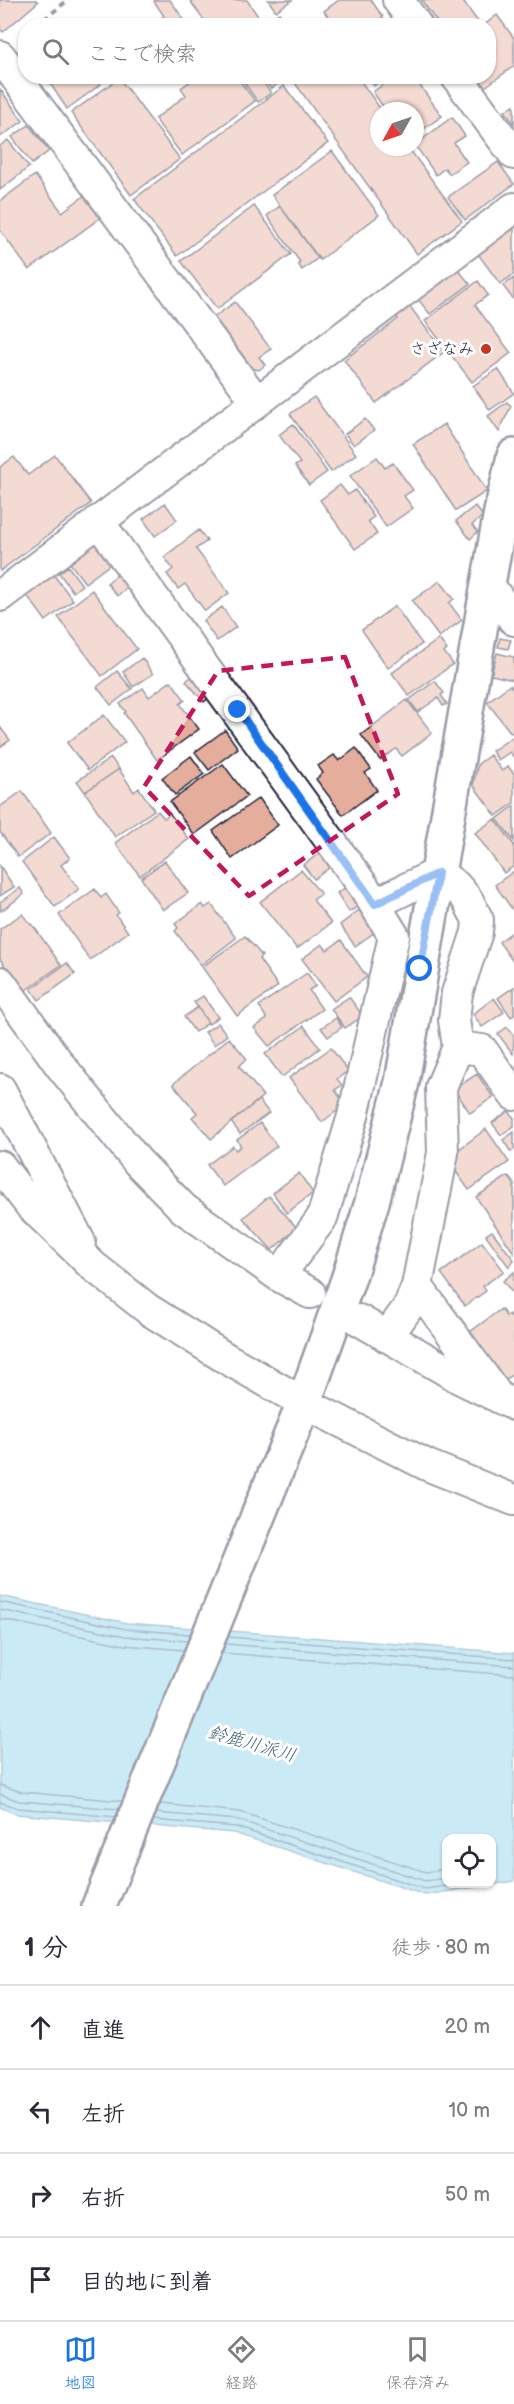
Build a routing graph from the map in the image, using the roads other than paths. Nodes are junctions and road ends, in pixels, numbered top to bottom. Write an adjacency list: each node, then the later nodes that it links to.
1 (398, 0): 2 (street)
2 (411, 18)
3 (0, 56): 4 (street)
4 (18, 80)
5 (21, 84): 9 (street)
6 (462, 84): 7 (street)
7 (514, 154)
8 (514, 208): 9 (street)
9 (257, 402): 11 (street)
10 (514, 456): 12 (street)
11 (98, 521): 13 (street); 16 (street)
12 (488, 584): 14 (street); 15 (street)
13 (0, 596)
14 (514, 620)
15 (438, 873): 16 (street); 18 (street); 29 (street)
16 (375, 904): 23 (street)
17 (0, 982): 23 (street)
18 (458, 1047): 20 (street); 24 (street)
19 (0, 1089): 22 (street)
20 (514, 1095)
21 (0, 1166): 22 (street)
22 (93, 1266): 29 (street)
23 (279, 1276): 25 (street)
24 (417, 1286): 27 (street); 28 (street)
25 (310, 1293)
26 (359, 1320): 27 (street)
27 (387, 1336): 28 (street)
28 (507, 1402)
29 (300, 1411): 30 (street); 31 (street)
30 (514, 1500)
31 (99, 1906)

